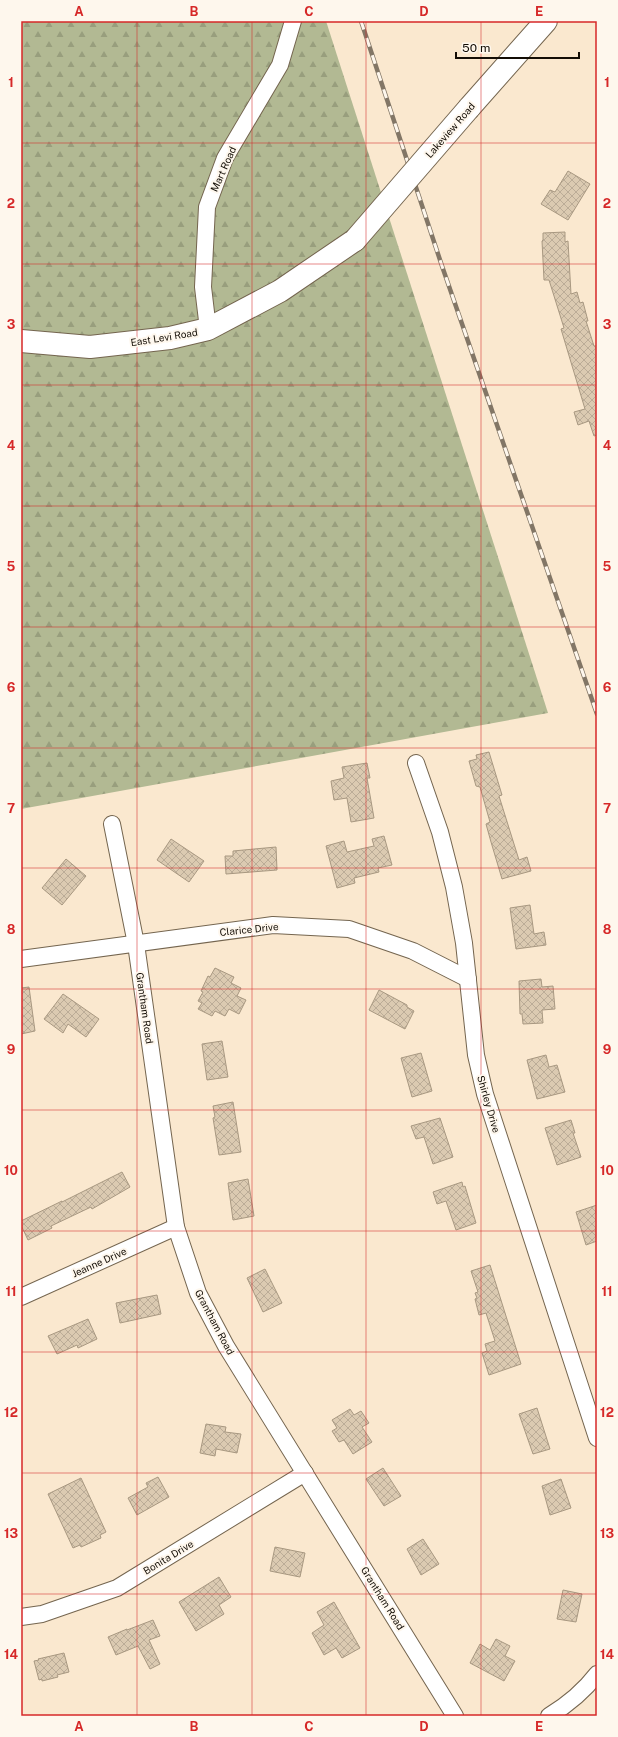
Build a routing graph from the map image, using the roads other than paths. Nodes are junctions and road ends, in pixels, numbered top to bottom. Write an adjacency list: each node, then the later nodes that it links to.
1 (292, 21): 4 (street, Mart Road)
2 (546, 21): 3 (street, Lakeview Road, bridge)
3 (355, 240): 4 (street, East Levi Road)
4 (208, 329): 5 (street, East Levi Road)
5 (21, 341)
6 (416, 763): 10 (street, Shirley Drive)
7 (112, 824): 8 (street, Grantham Road)
8 (136, 944): 9 (street, Clarice Drive); 10 (street, Clarice Drive); 11 (street, Grantham Road)
9 (21, 959)
10 (468, 979): 13 (street, Shirley Drive)
11 (176, 1227): 12 (street, Jeanne Drive); 14 (street, Grantham Road)
12 (21, 1297)
13 (597, 1438)
14 (305, 1473): 15 (street, Bonita Drive); 17 (street, Grantham Road)
15 (21, 1618)
16 (597, 1674): 18 (street)
17 (455, 1716)
18 (549, 1716)

